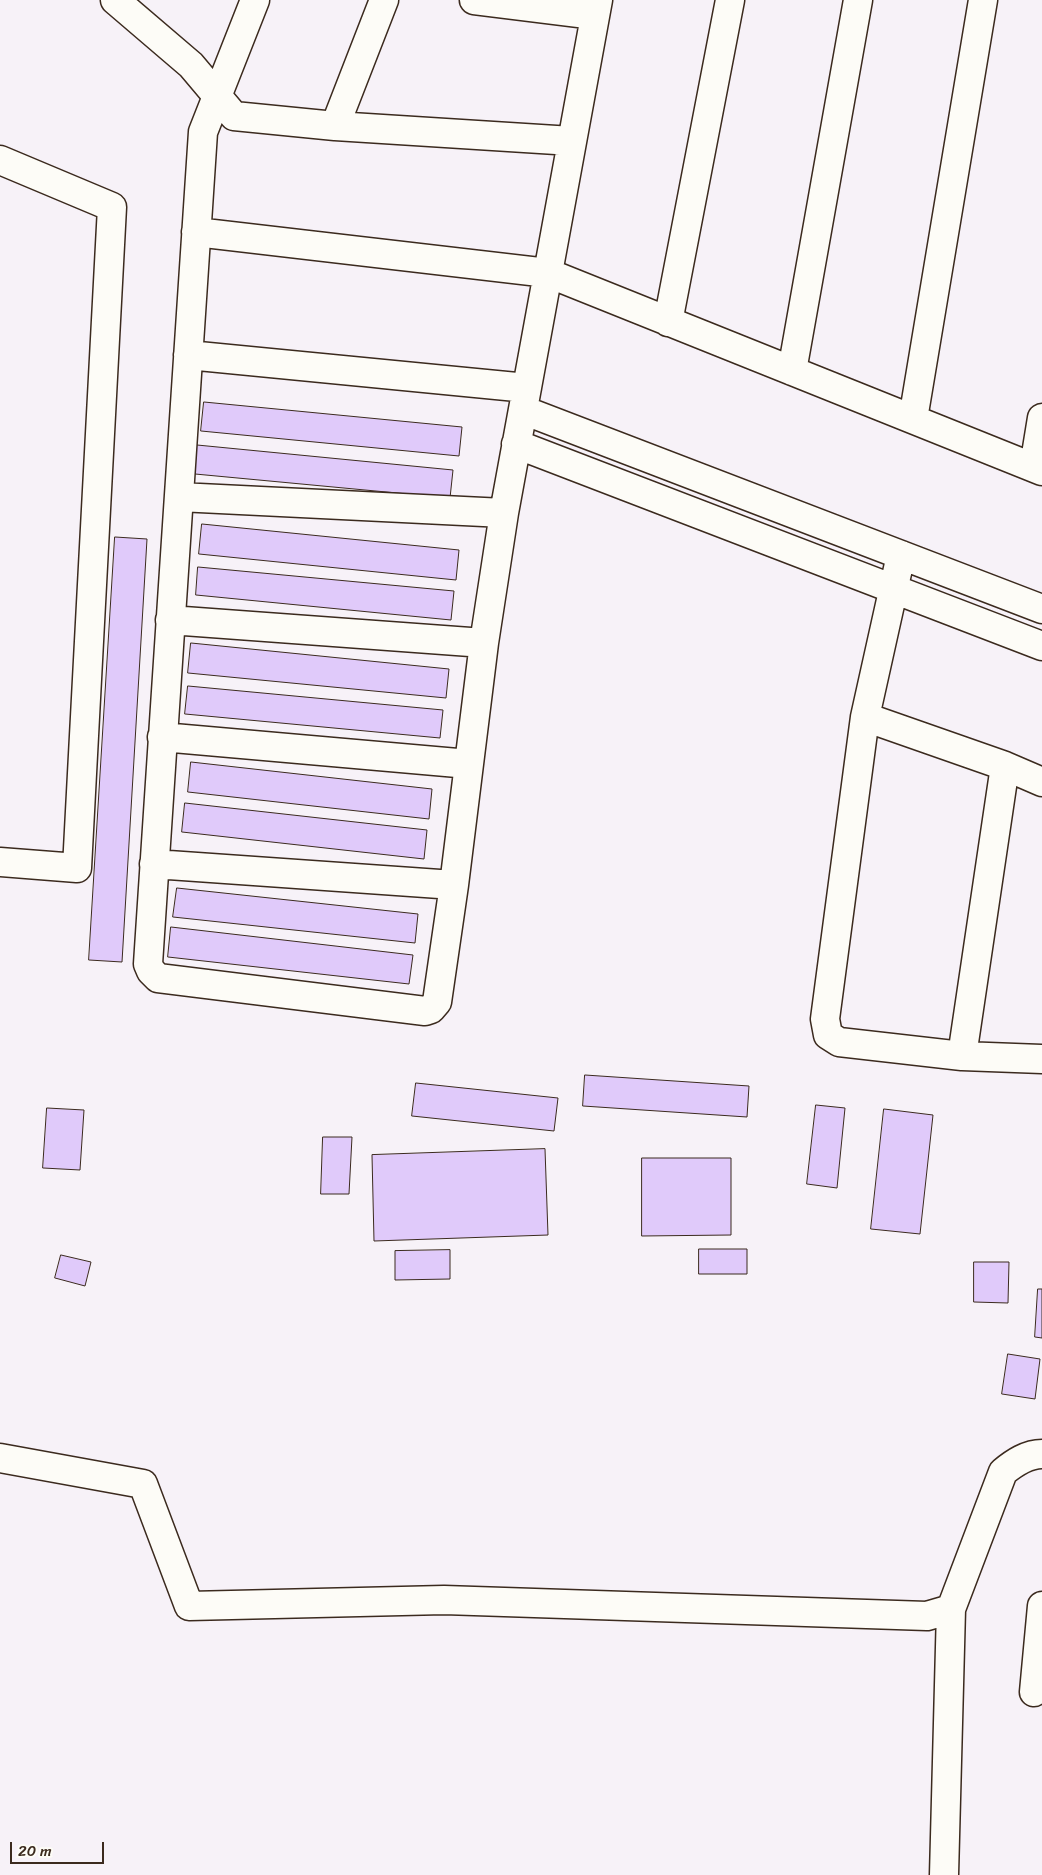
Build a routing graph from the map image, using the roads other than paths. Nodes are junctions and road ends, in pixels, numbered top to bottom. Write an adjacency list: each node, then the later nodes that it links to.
1 (115, 0): 9 (street)
2 (255, 0): 9 (street)
3 (384, 0): 10 (street)
4 (474, 0): 8 (street)
5 (730, 0): 15 (street)
6 (858, 0): 17 (street)
7 (983, 0): 20 (street)
8 (596, 8): 11 (street)
9 (217, 96): 10 (street); 13 (street)
10 (335, 126): 11 (street)
11 (572, 141): 14 (street)
12 (0, 160): 36 (street)
13 (196, 232): 14 (street); 16 (street)
14 (548, 273): 15 (street); 18 (street)
15 (668, 322): 17 (street)
16 (188, 355): 18 (street); 23 (street)
17 (792, 371): 20 (street)
18 (525, 399): 21 (street); 25 (street)
19 (1042, 418): 22 (street)
20 (913, 420): 22 (street)
21 (516, 444): 24 (street); 26 (street)
22 (1038, 469)
23 (178, 497): 24 (street); 28 (street)
24 (504, 513): 29 (street)
25 (901, 555): 26 (street); 27 (street)
26 (894, 589): 30 (street); 31 (street)
27 (1042, 609)
28 (170, 620): 29 (street); 32 (street)
29 (484, 643): 33 (street)
30 (1042, 646)
31 (865, 717): 34 (street); 39 (street)
32 (162, 737): 33 (street); 37 (street)
33 (469, 764): 38 (street)
34 (1005, 766): 35 (street); 39 (street)
35 (1042, 782)
36 (0, 862)
37 (154, 864): 38 (street); 38 (street)
38 (454, 885)
39 (962, 1056): 40 (street)
40 (1042, 1059)
41 (1042, 1454): 44 (street)
42 (0, 1458): 44 (street)
43 (1042, 1606): 45 (street)
44 (951, 1609): 47 (street)
45 (1041, 1637): 46 (street)
46 (1034, 1692)
47 (944, 1875)

